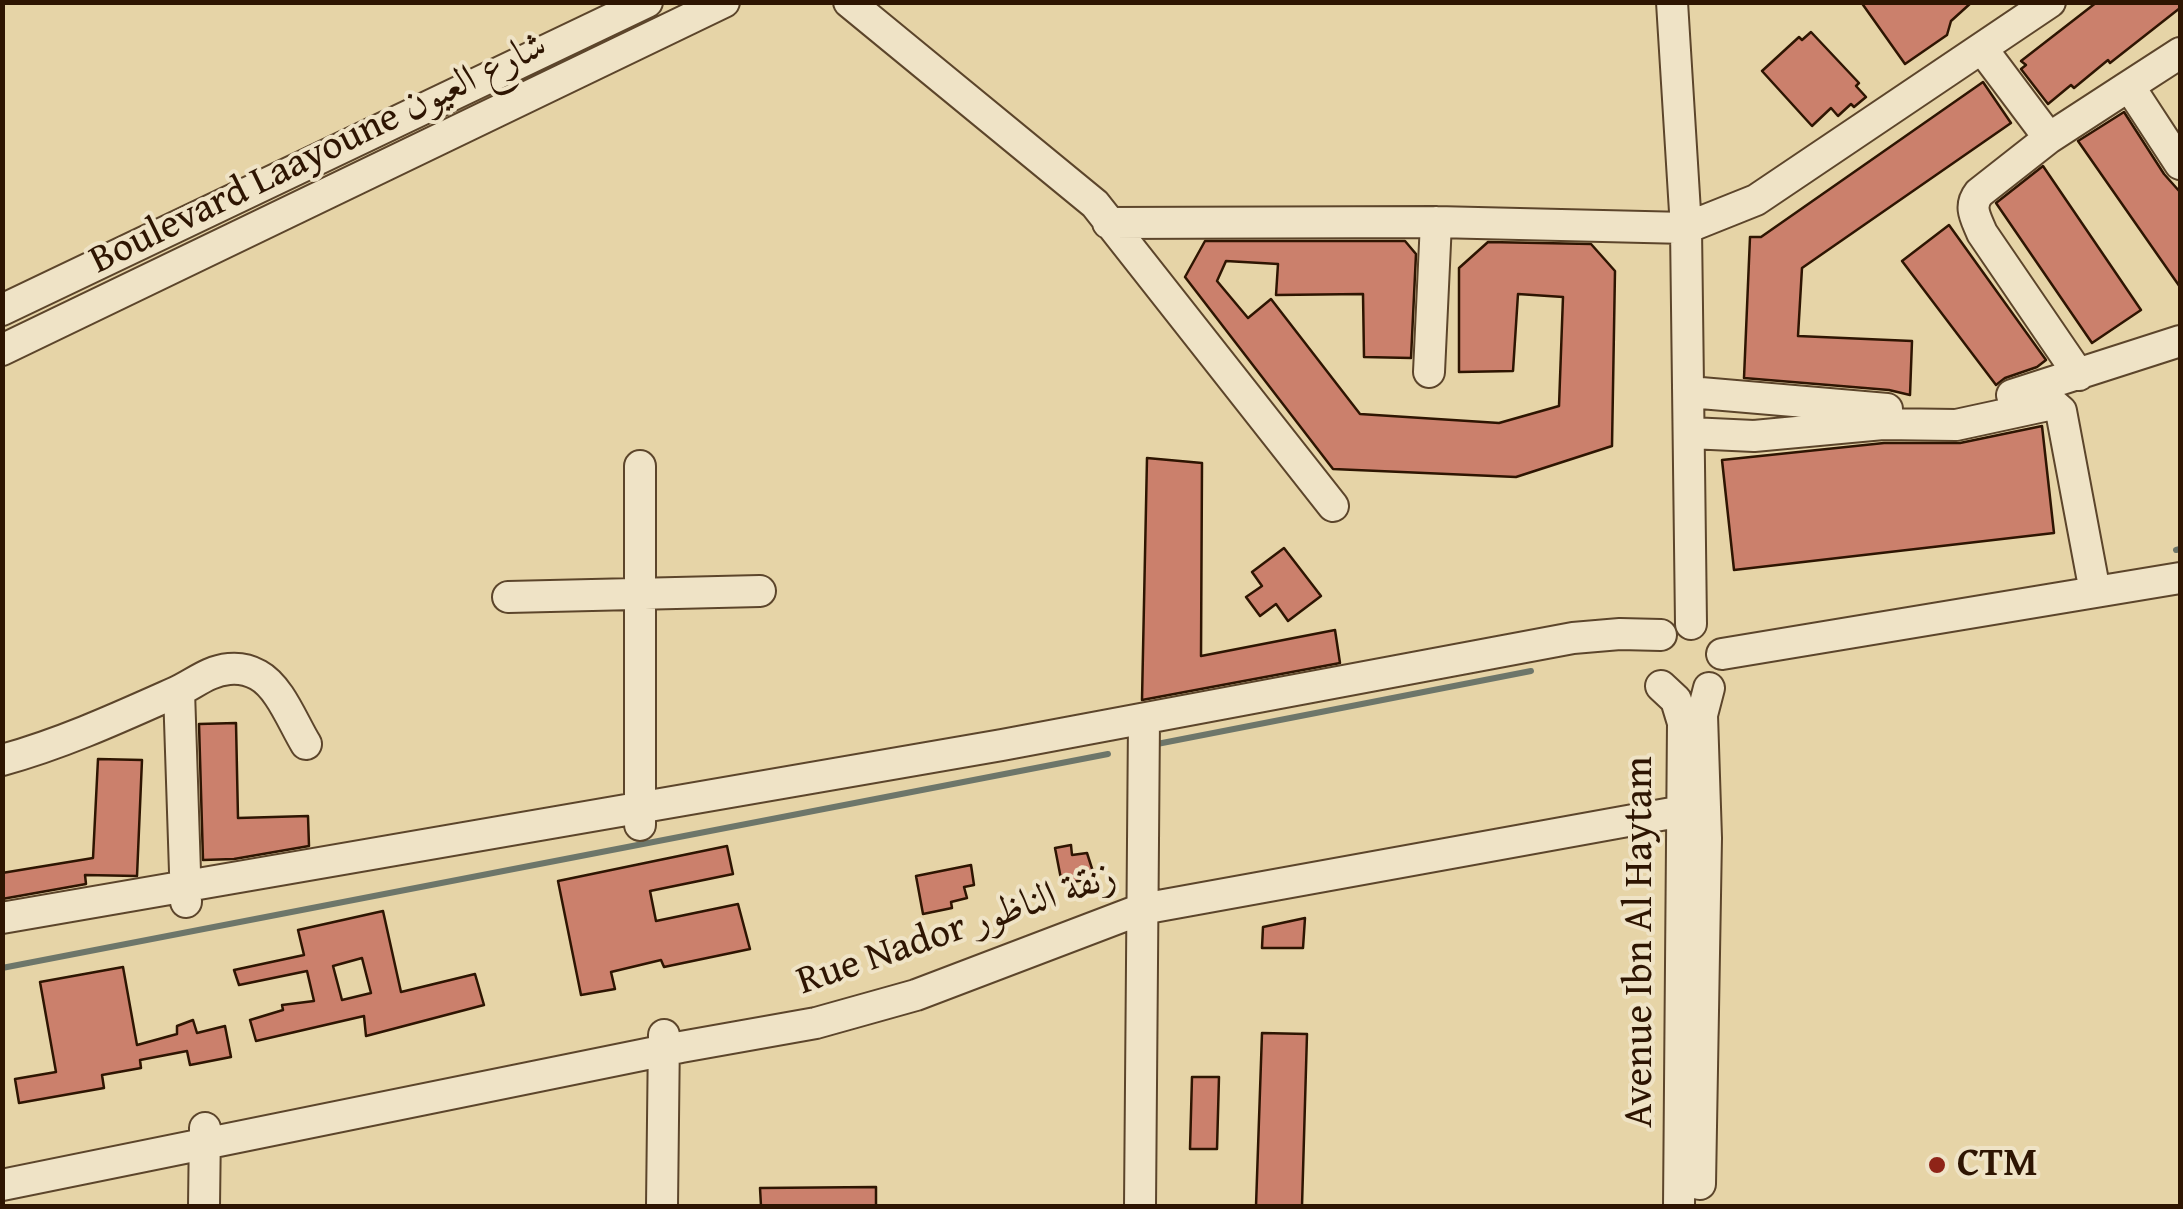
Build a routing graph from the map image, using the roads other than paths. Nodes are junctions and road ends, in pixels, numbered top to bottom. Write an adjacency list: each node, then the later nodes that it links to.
1 (647, 2): 14 (street, Boulevard Laayoune شارع العيون)
2 (724, 2): 16 (street, Boulevard Laayoune شارع العيون)
3 (849, 2): 11 (street)
4 (1672, 2): 13 (street)
5 (2050, 2): 6 (street)
6 (1984, 50): 9 (street); 13 (street)
7 (2180, 53): 8 (street)
8 (2129, 86): 9 (street); 10 (street)
9 (2049, 138): 18 (street)
10 (2180, 164)
11 (1108, 222): 12 (street); 23 (street)
12 (1436, 222): 13 (street); 17 (street)
13 (1686, 228): 19 (street)
14 (2, 310)
15 (2180, 341): 18 (street)
16 (2, 350)
17 (1429, 372)
18 (2079, 375): 20 (street)
19 (1689, 392): 20 (street); 21 (street)
20 (1996, 409): 21 (street); 27 (street)
21 (1690, 433): 29 (street)
22 (640, 466): 26 (street)
23 (1333, 506)
24 (2180, 578): 27 (street)
25 (760, 591): 26 (street)
26 (640, 592): 28 (street); 39 (street)
27 (2095, 592): 31 (street)
28 (508, 597)
29 (1691, 624): 30 (street); 31 (street)
30 (1656, 645): 32 (street); 35 (street)
31 (1722, 654): 33 (street)
32 (1661, 686): 33 (street); 38 (street, Avenue Ibn Al Haytam)
33 (1708, 688): 38 (street, Avenue Ibn Al Haytam)
34 (179, 691): 36 (street); 37 (street); 40 (street)
35 (1135, 730): 39 (street); 41 (street)
36 (306, 744)
37 (2, 760)
38 (1693, 801): 41 (street, Rue Nador زنقة الناظور); 54 (street, Avenue Ibn Al Haytam); 55 (street, Avenue Ibn Al Haytam)
39 (640, 817): 40 (street)
40 (186, 894): 42 (street); 43 (street)
41 (1134, 902): 44 (street, Rue Nador زنقة الناظور); 52 (street); 53 (street)
42 (2, 918)
43 (2, 935)
44 (658, 1044): 45 (street, Rue Nador زنقة الناظور); 50 (street); 51 (street)
45 (196, 1138): 46 (street, Rue Nador زنقة الناظور); 47 (street, Rue Nador زنقة الناظور); 48 (street); 49 (street)
46 (2, 1167)
47 (2, 1185)
48 (187, 1206)
49 (204, 1206)
50 (650, 1206)
51 (662, 1206)
52 (1124, 1206)
53 (1140, 1206)
54 (1679, 1206)
55 (1700, 1206)

